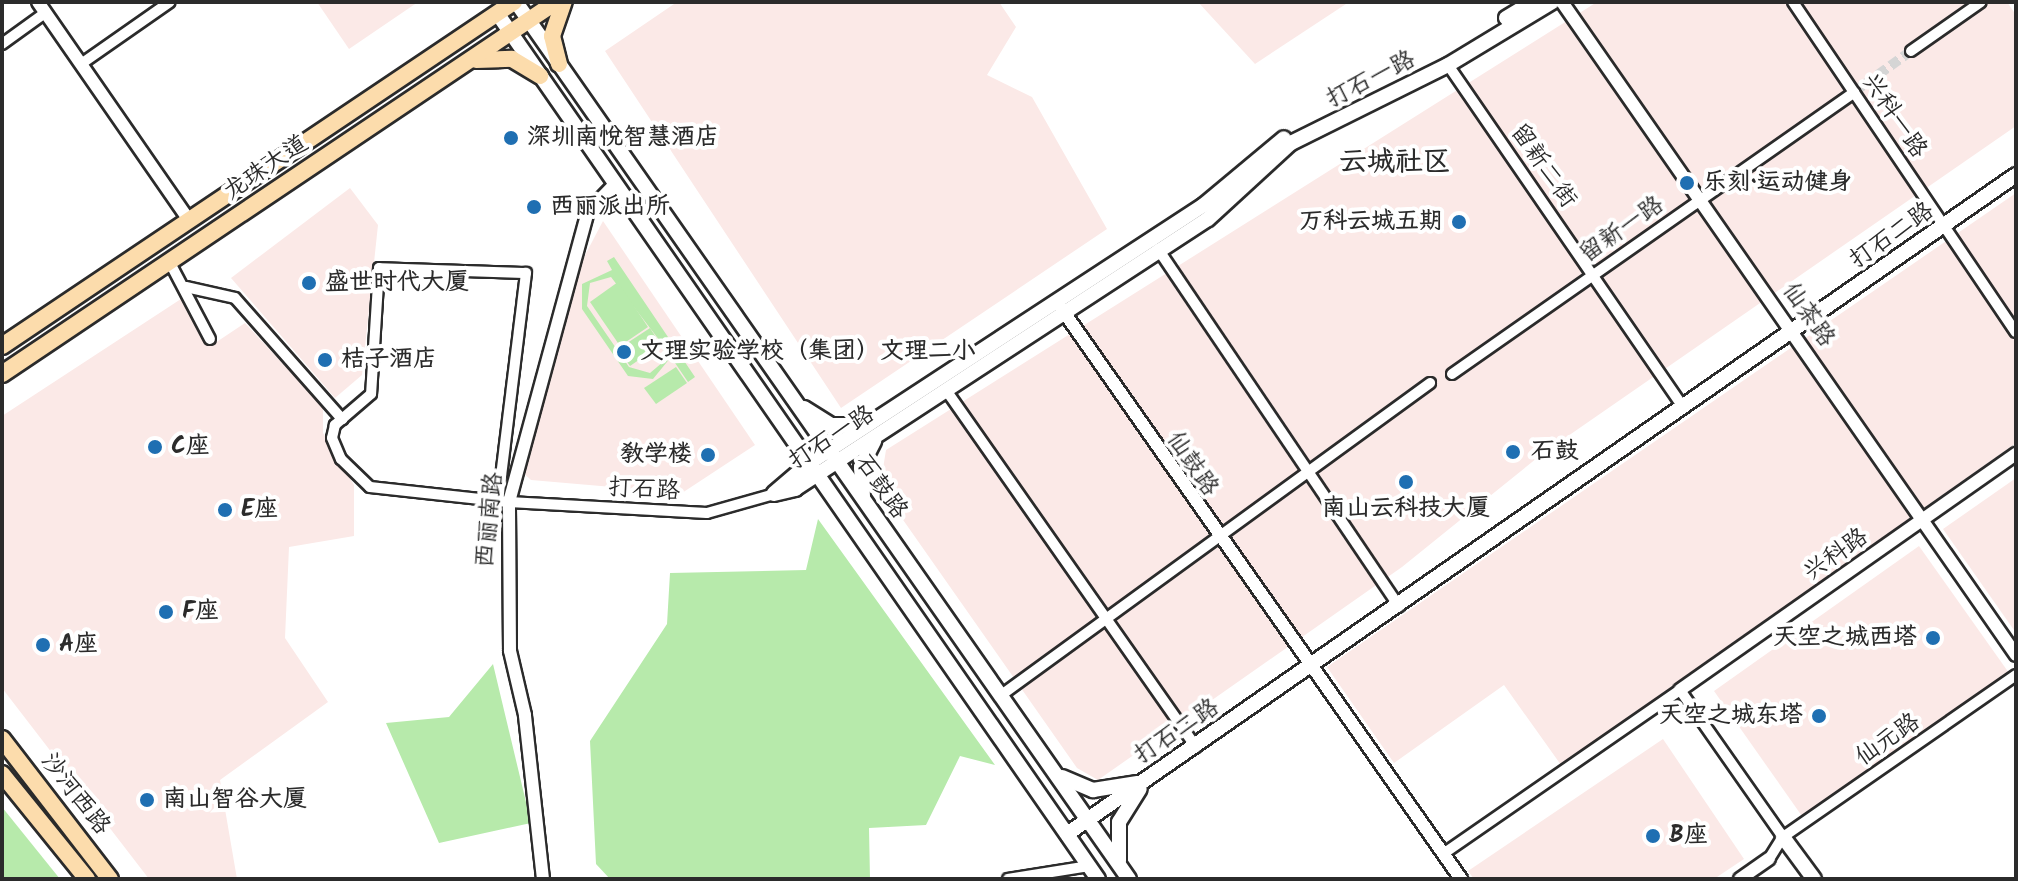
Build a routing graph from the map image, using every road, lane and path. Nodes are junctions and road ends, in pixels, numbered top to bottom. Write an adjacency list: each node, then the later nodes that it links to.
1 (170, 2): 16 (street)
2 (515, 2): 11 (main road, 龙珠大道); 12 (main road, 石鼓路)
3 (556, 2): 12 (main road, 龙珠大道)
4 (564, 2): 17 (main road)
5 (1533, 2): 31 (main road, 打石一路)
6 (1552, 2): 19 (main road, 打石一路)
7 (1562, 2): 24 (street, 仙茶路)
8 (1793, 2): 21 (street, 兴科一路)
9 (1981, 2): 15 (street)
10 (42, 7): 14 (street); 16 (street)
11 (497, 13): 13 (main road, 石鼓路); 25 (main road, 龙珠大道)
12 (529, 20): 13 (main road, 龙珠大道); 17 (main road, 石鼓路)
13 (510, 33): 18 (main road, 龙珠大道); 20 (main road, 石鼓路)
14 (2, 44)
15 (1911, 51)
16 (81, 64): 25 (street)
17 (559, 64): 40 (main road, 石鼓路)
18 (463, 65): 20 (main road); 28 (main road, 龙珠大道)
19 (1448, 65): 27 (main road, 打石一路); 29 (street, 留新二街)
20 (540, 76): 23 (main road, 石鼓路)
21 (1854, 92): 24 (street, 留新一路); 26 (street, 兴科一路)
22 (2016, 175): 26 (main road, 打石二路)
23 (615, 184): 46 (main road, 石鼓路); 49 (street, 西丽南路)
24 (1700, 200): 29 (street, 留新一路); 33 (street, 仙茶路)
25 (188, 219): 35 (main road, 龙珠大道)
26 (1944, 226): 32 (street, 兴科一路); 33 (main road, 打石二路)
27 (1158, 249): 31 (main road, 打石一路); 47 (street)
28 (169, 261): 30 (street); 36 (main road, 龙珠大道)
29 (1594, 274): 37 (street, 留新一路); 41 (street, 留新二街)
30 (186, 287): 34 (street); 42 (street)
31 (1059, 306): 39 (main road, 打石一路); 43 (main road, 打石一路); 52 (street, 仙鼓路)
32 (2016, 332)
33 (1793, 333): 41 (main road, 打石二路); 51 (street, 仙茶路)
34 (210, 339)
35 (2, 346)
36 (2, 374)
37 (1452, 374)
38 (1430, 383): 47 (street)
39 (946, 390): 43 (main road, 打石一路); 54 (street)
40 (787, 392): 43 (main road); 45 (main road, 石鼓路)
41 (1684, 408): 53 (main road, 打石二路)
42 (342, 419): 49 (street, 打石路); 49 (street)
43 (879, 426): 45 (main road, 打石一路); 50 (main road)
44 (2016, 454): 51 (street, 兴科路)
45 (832, 456): 46 (main road, 打石一路); 50 (main road, 石鼓路)
46 (812, 470): 48 (main road, 打石一路); 66 (main road, 石鼓路)
47 (1306, 472): 52 (street); 53 (street)
48 (774, 494): 49 (street, 打石路)
49 (504, 501): 74 (street, 西丽南路)
50 (866, 504): 59 (main road, 石鼓路)
51 (1924, 519): 55 (street, 仙茶路); 58 (street, 兴科路)
52 (1215, 538): 54 (street); 56 (street, 仙鼓路)
53 (1399, 606): 56 (main road, 打石二路)
54 (1106, 618): 59 (street); 61 (street)
55 (2016, 655)
56 (1311, 666): 61 (main road, 打石二路); 68 (street, 仙鼓路)
57 (2016, 675): 67 (street, 仙元路)
58 (1680, 690): 67 (street); 68 (street)
59 (1000, 696): 62 (main road, 石鼓路)
60 (2, 739): 73 (main road, 沙河西路)
61 (1196, 747): 64 (main road, 打石二路)
62 (1052, 768): 64 (main road); 65 (main road, 石鼓路)
63 (2, 774): 72 (main road, 沙河西路)
64 (1145, 781): 65 (main road, 打石二路); 71 (main road)
65 (1088, 820): 66 (main road, 打石二路); 71 (main road, 石鼓路)
66 (1067, 834): 70 (main road, 石鼓路)
67 (1783, 837): 69 (street); 79 (main road)
68 (1443, 854): 77 (street, 仙鼓路)
69 (1769, 859): 78 (street)
70 (1089, 866): 75 (street); 76 (main road, 石鼓路)
71 (1126, 876)
72 (87, 879)
73 (110, 879)
74 (543, 879)
75 (1008, 879)
76 (1098, 879)
77 (1461, 879)
78 (1740, 879)
79 (1814, 879)

